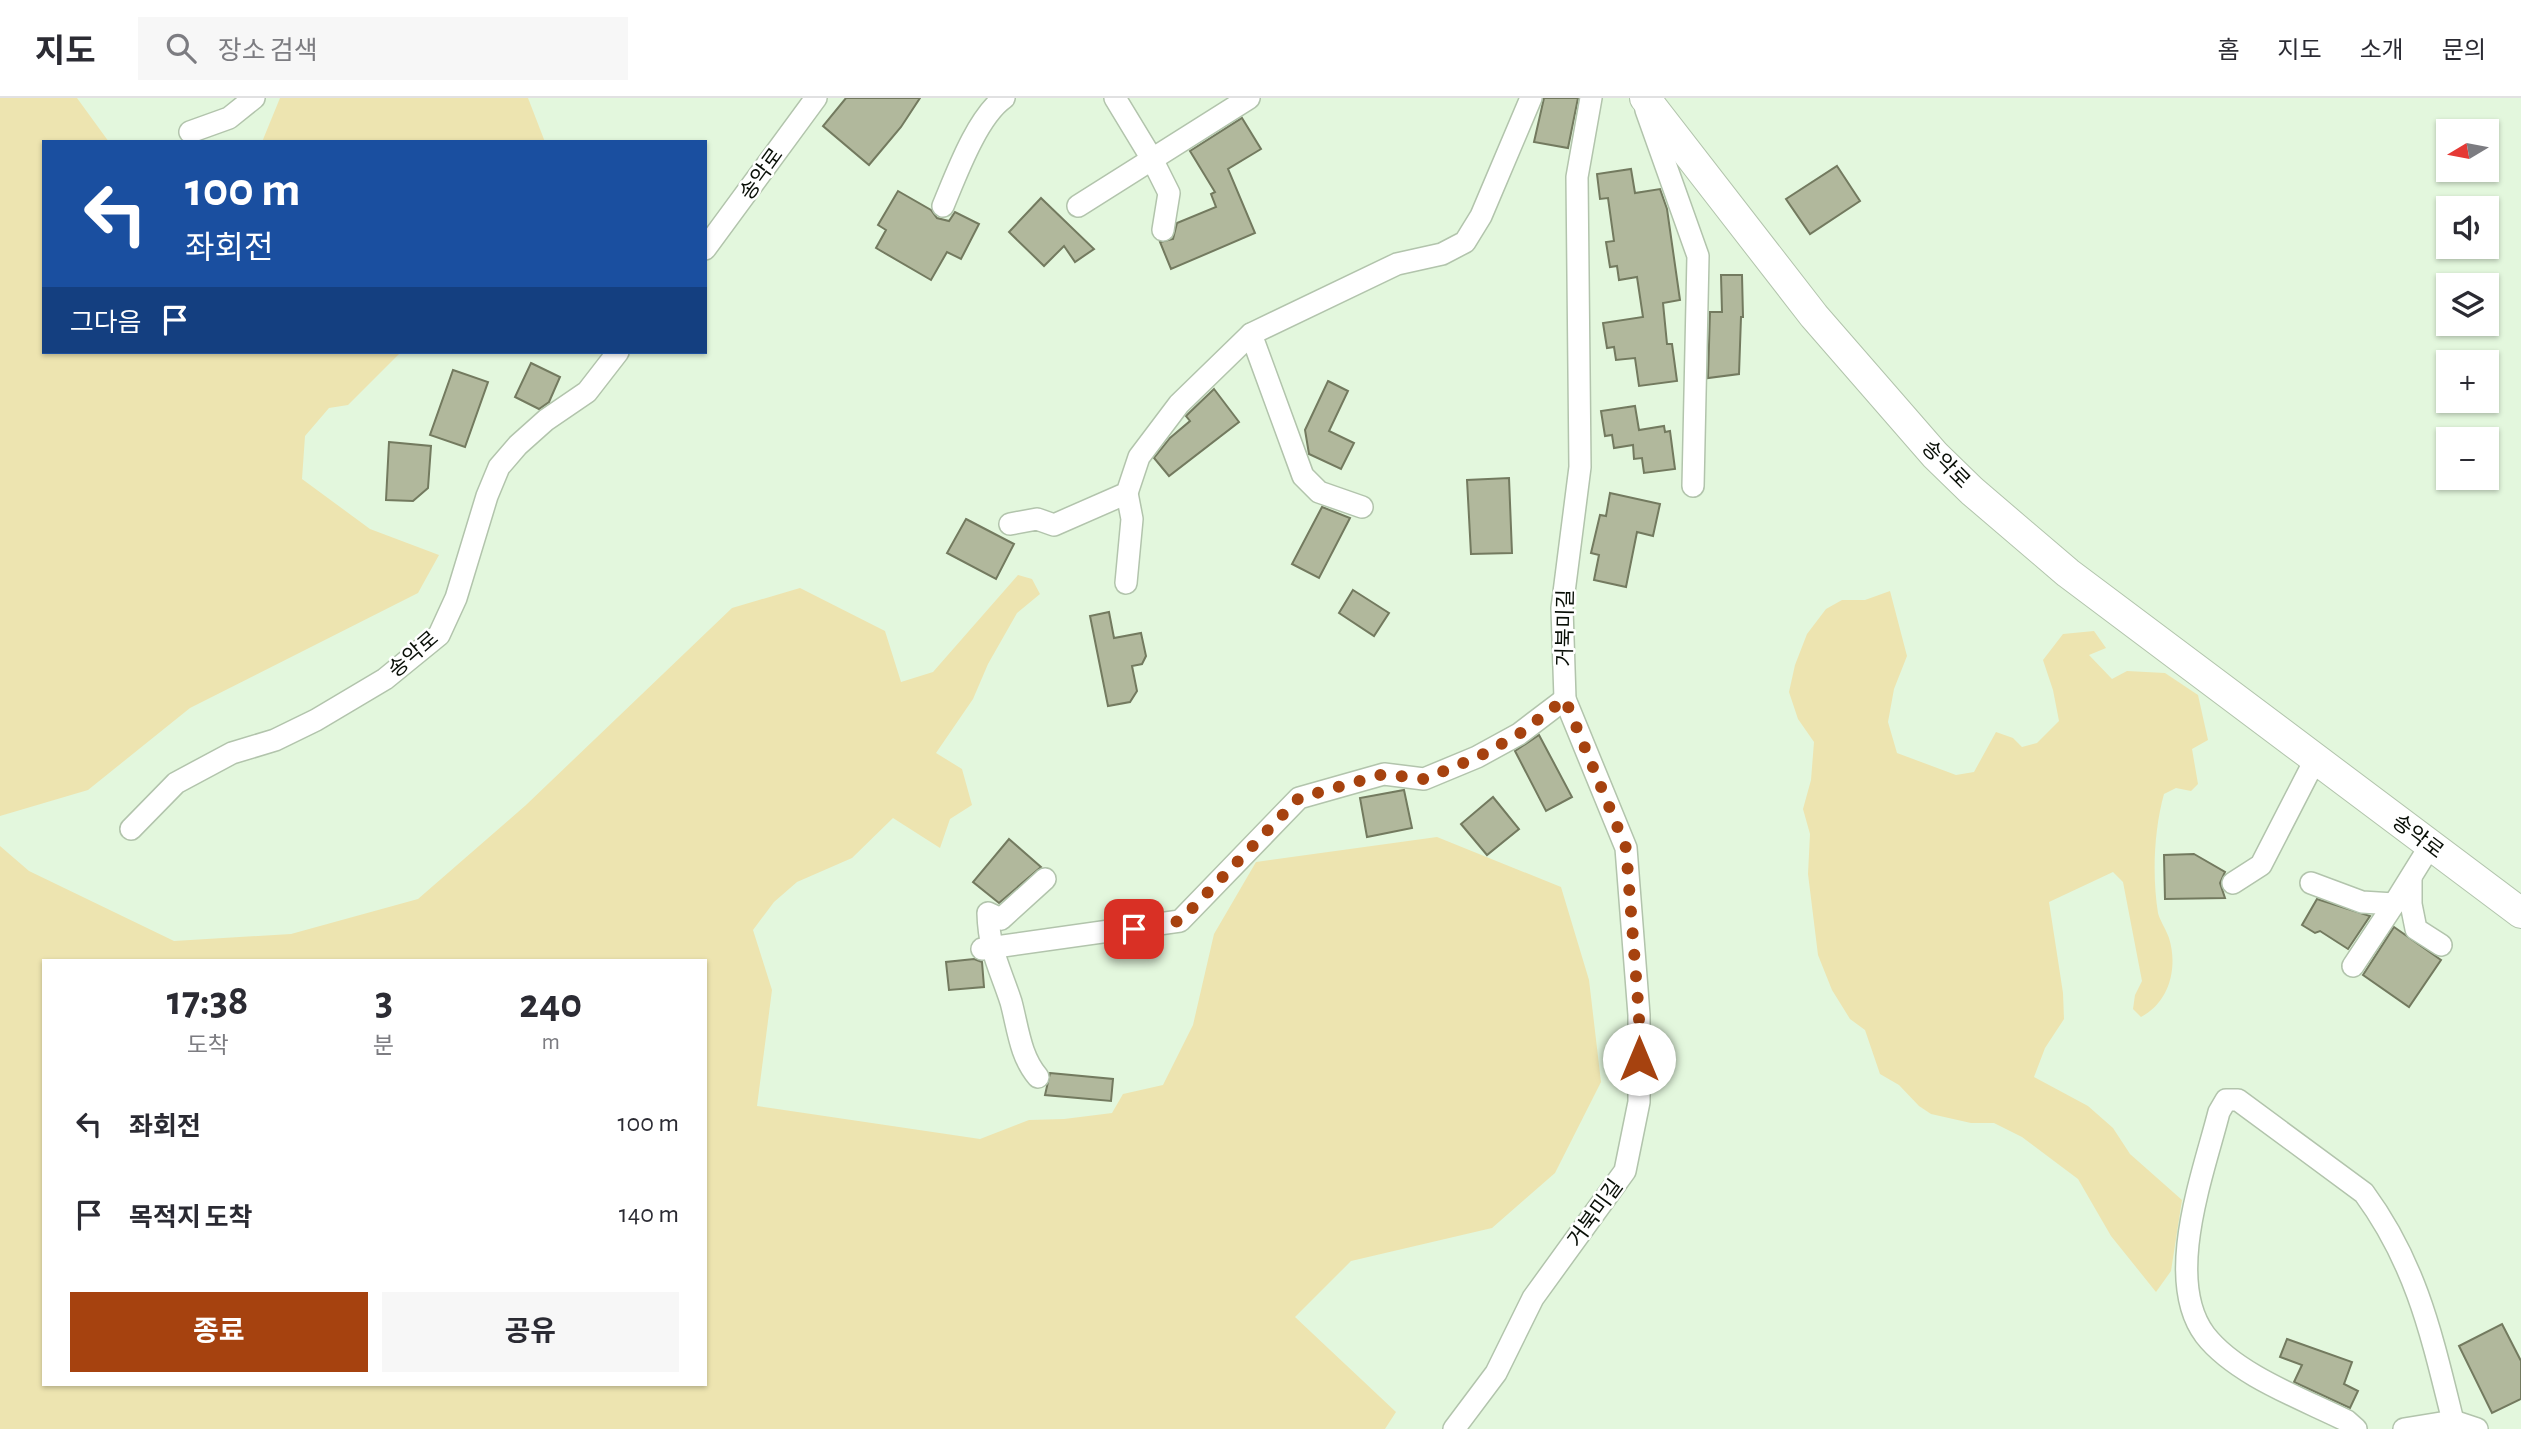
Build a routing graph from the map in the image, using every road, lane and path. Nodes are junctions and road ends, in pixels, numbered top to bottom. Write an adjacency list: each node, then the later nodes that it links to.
1 (254, 98): 10 (street)
2 (816, 98): 15 (street, 송악로)
3 (1004, 98): 12 (street)
4 (1115, 98): 11 (street)
5 (1249, 98): 11 (street)
6 (1531, 98): 16 (street)
7 (1591, 98): 23 (street, 거북미길)
8 (1643, 98): 18 (street, 송악로); 24 (main road, 송악로)
9 (1656, 98): 31 (main road)
10 (190, 132)
11 (1152, 159): 13 (street); 14 (street)
12 (943, 206)
13 (1078, 206)
14 (1163, 230)
15 (707, 246)
16 (1251, 334): 19 (street); 20 (street)
17 (616, 354): 25 (street, 송악로)
18 (1693, 486)
19 (1127, 493): 21 (street); 22 (street)
20 (1362, 507)
21 (1010, 524)
22 (1126, 583)
23 (1565, 699): 35 (street); 39 (street, 거북미길)
24 (2315, 760): 26 (main road, 송악로); 29 (street)
25 (131, 829)
26 (2430, 846): 27 (street); 33 (main road, 송악로)
27 (2411, 876): 32 (street); 34 (street)
28 (1045, 879): 35 (street)
29 (2233, 883)
30 (2311, 883): 32 (street)
31 (2521, 899)
32 (2394, 904): 36 (street)
33 (2521, 913)
34 (2441, 945)
35 (987, 949): 37 (street)
36 (2353, 966)
37 (1038, 1077)
38 (2452, 1421): 40 (street); 41 (street); 42 (street)
39 (1454, 1429)
40 (2356, 1429)
41 (2404, 1429)
42 (2477, 1429)

